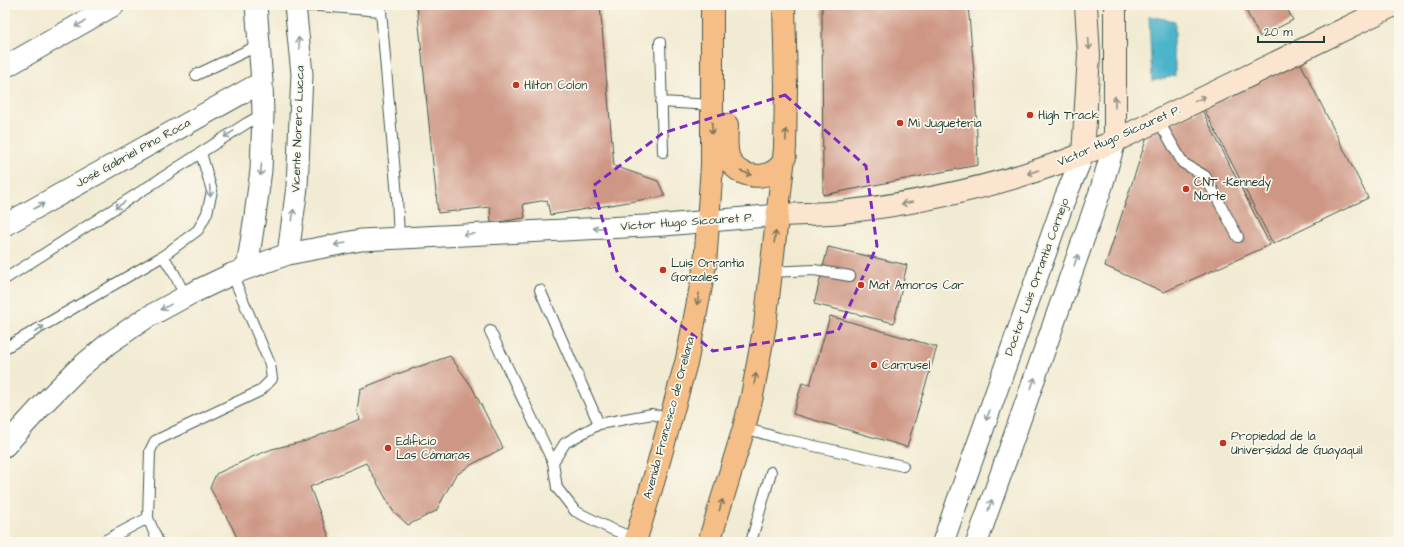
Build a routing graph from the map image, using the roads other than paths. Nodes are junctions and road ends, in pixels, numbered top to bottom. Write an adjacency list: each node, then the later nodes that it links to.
1 (114, 5): 11 (street, one-way to 11)
2 (256, 5): 10 (street)
3 (295, 5): 27 (lane); 28 (street, Vicente Norero Lucca, one-way to 3)
4 (713, 5): 15 (main road, Avenida Francisco de Orellana); 22 (main road, one-way to 22)
5 (784, 5): 22 (main road, one-way to 5)
6 (1086, 5): 21 (street, Doctor Luis Orrantia Cornejo, one-way to 21)
7 (1115, 5): 18 (street, one-way to 7)
8 (1394, 5): 17 (street, Víctor Hugo Sicouret P., one-way to 8)
9 (660, 42): 14 (lane)
10 (259, 45): 12 (lane); 13 (street)
11 (5, 67)
12 (196, 75)
13 (262, 82): 16 (street); 25 (street, José Gabriel Pino Roca, one-way to 13)
14 (661, 102): 15 (lane); 19 (lane)
15 (712, 104): 24 (main road, Avenida Francisco de Orellana, one-way to 24)
16 (263, 114): 20 (lane, one-way to 20); 30 (street, one-way to 30)
17 (1158, 120): 18 (street, Víctor Hugo Sicouret P.); 26 (lane)
18 (1115, 141): 21 (street, Víctor Hugo Sicouret P.); 52 (street, one-way to 18)
19 (663, 152)
20 (201, 153): 29 (lane, one-way to 29); 33 (lane, one-way to 33)
21 (1083, 155): 23 (street, Víctor Hugo Sicouret P., one-way to 23); 51 (street, Doctor Luis Orrantia Cornejo, one-way to 51)
22 (785, 157): 23 (main road)
23 (778, 215): 24 (street, Víctor Hugo Sicouret P.); 31 (main road, one-way to 23)
24 (707, 222): 27 (street, Víctor Hugo Sicouret P., one-way to 27); 38 (main road, Avenida Francisco de Orellana, one-way to 38)
25 (5, 225)
26 (1238, 237)
27 (399, 238): 28 (street, Víctor Hugo Sicouret P., one-way to 28)
28 (288, 254): 30 (street, Víctor Hugo Sicouret P.)
29 (163, 256): 35 (lane); 37 (lane, one-way to 29)
30 (239, 271): 35 (street, Víctor Hugo Sicouret P.); 45 (lane)
31 (770, 272): 32 (lane); 40 (main road, one-way to 31)
32 (850, 276)
33 (5, 279)
34 (540, 290): 39 (lane)
35 (185, 296): 41 (street, Víctor Hugo Sicouret P., one-way to 41)
36 (490, 331): 42 (lane)
37 (5, 348)
38 (670, 419): 39 (lane); 46 (main road, Avenida Francisco de Orellana)
39 (599, 424): 42 (lane)
40 (744, 428): 43 (lane); 49 (main road, one-way to 40)
41 (7, 440)
42 (553, 462): 46 (lane)
43 (903, 466)
44 (771, 472): 50 (lane)
45 (148, 518): 47 (lane); 48 (lane)
46 (636, 540)
47 (102, 542)
48 (158, 542)
49 (709, 542)
50 (751, 542)
51 (943, 542)
52 (977, 542)

